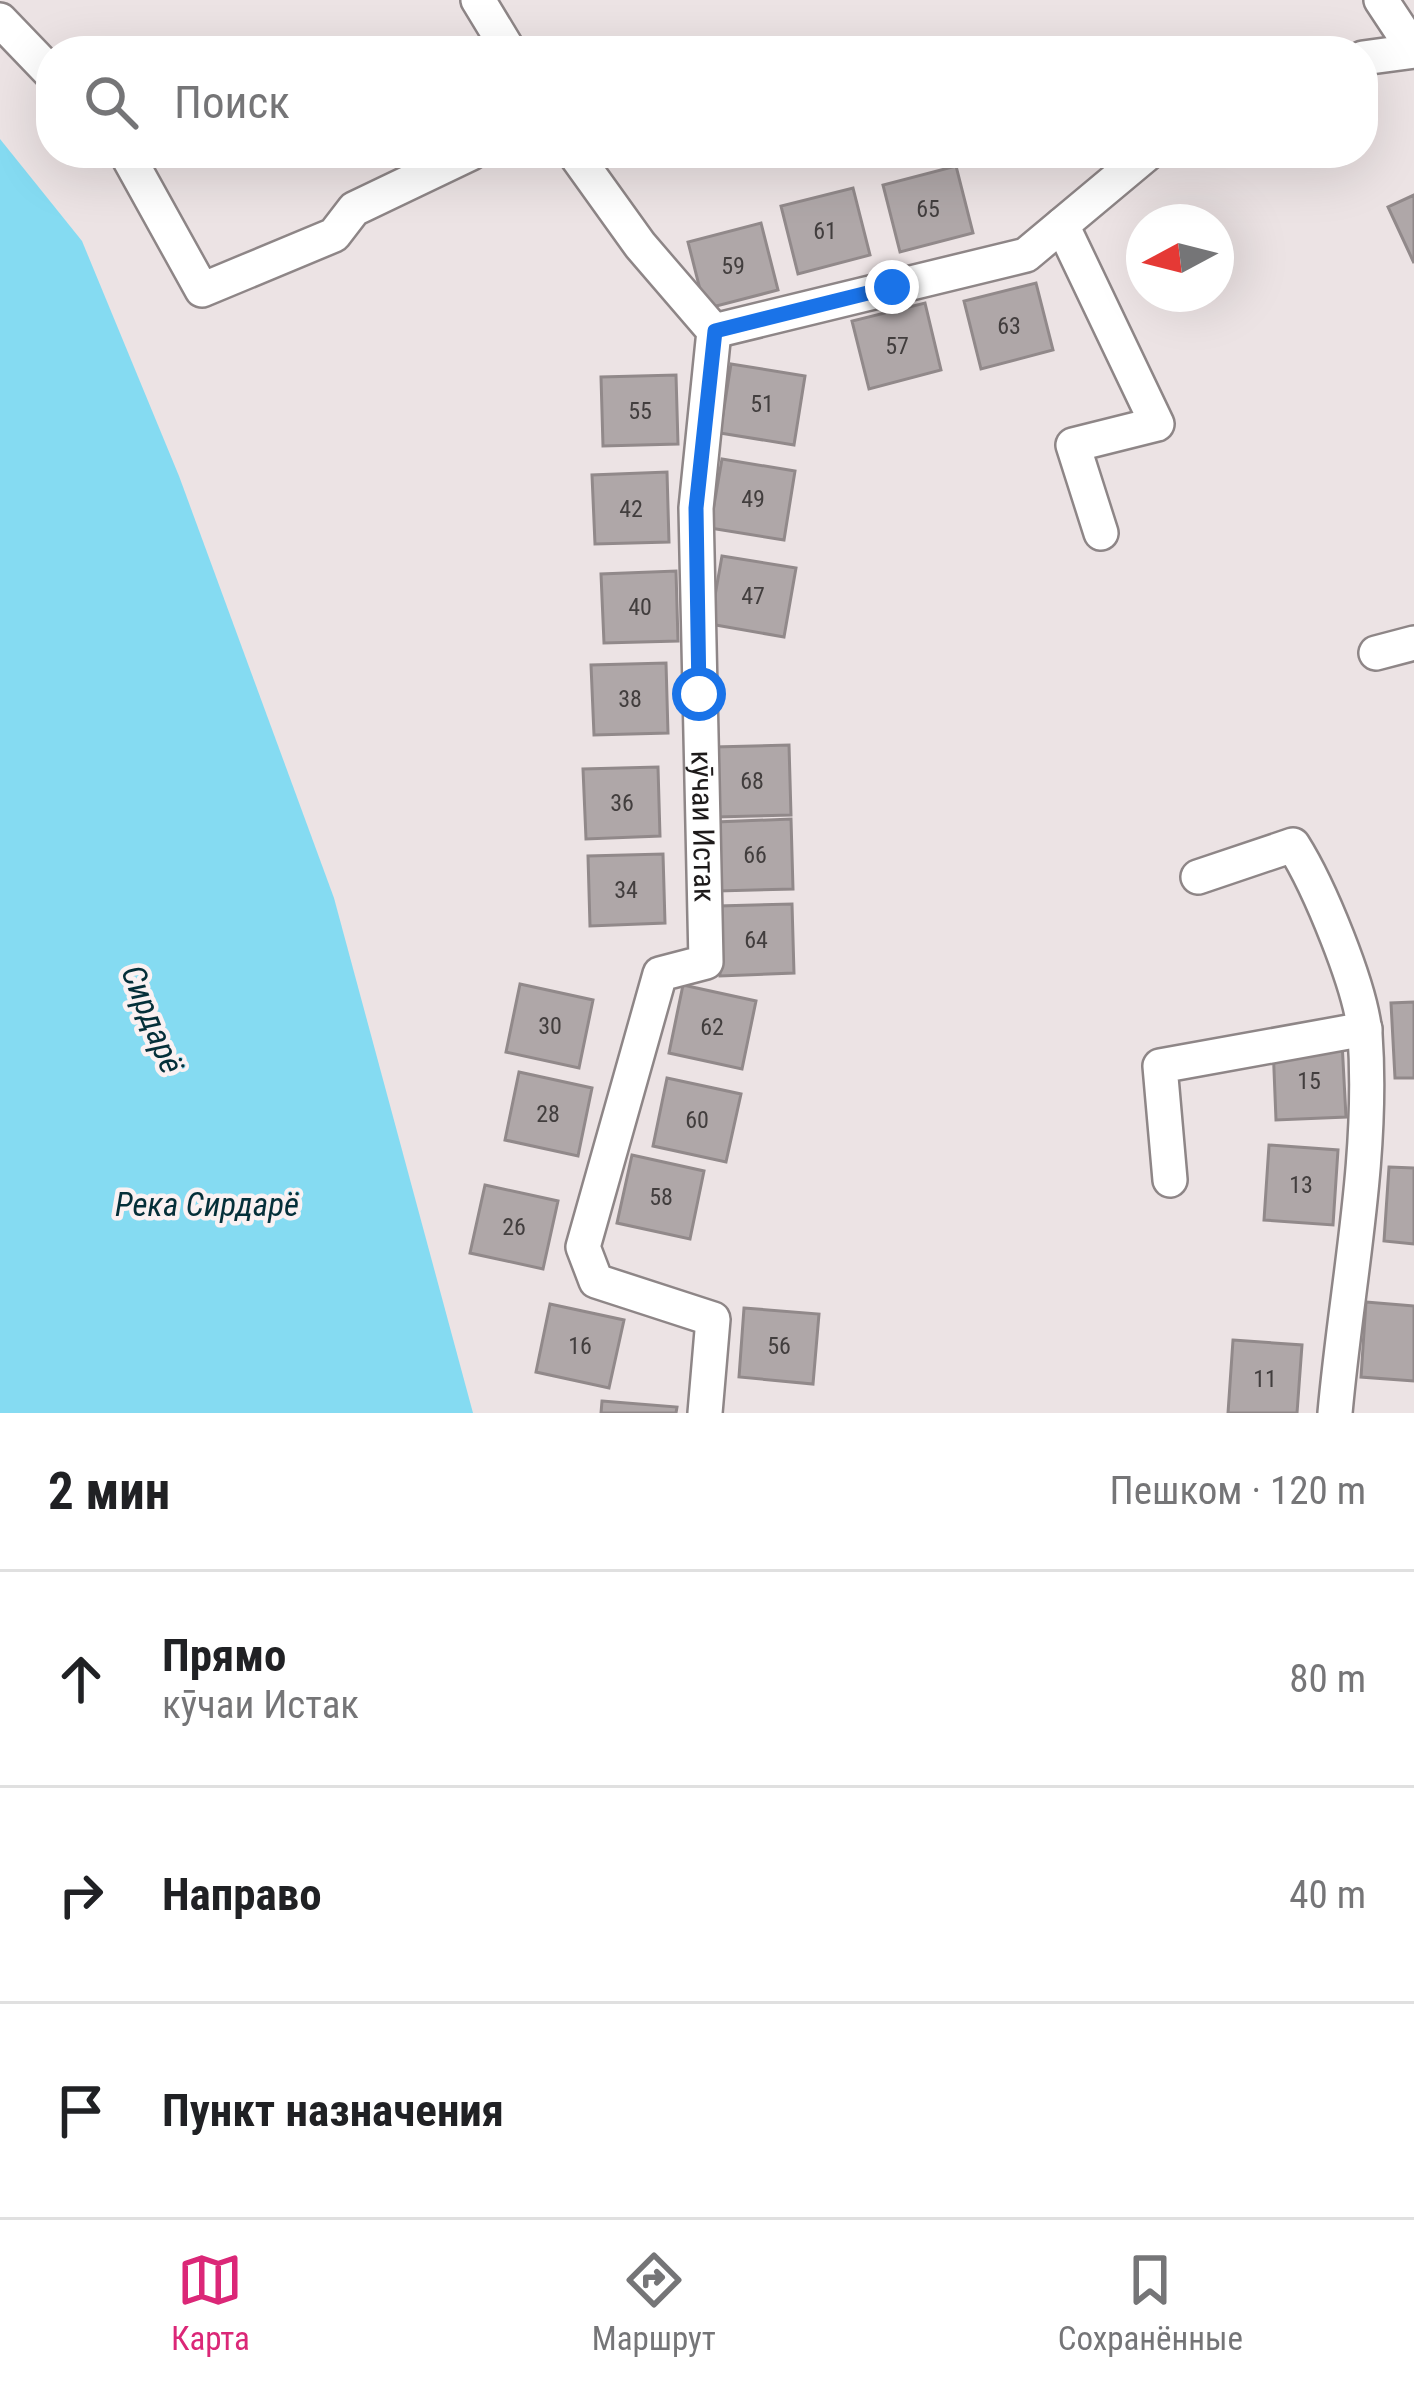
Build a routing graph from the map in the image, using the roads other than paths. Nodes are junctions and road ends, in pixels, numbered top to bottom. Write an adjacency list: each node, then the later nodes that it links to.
1 (478, 0): 4 (street)
2 (1382, 0): 5 (street)
3 (0, 20): 7 (street)
4 (500, 36)
5 (1414, 51): 6 (street)
6 (1378, 56)
7 (36, 57)
8 (134, 168): 9 (street)
9 (440, 168)
10 (585, 168): 13 (street)
11 (1130, 168): 12 (street)
12 (1062, 225): 13 (street); 14 (street)
13 (715, 331): 20 (street, кӯчаи Истак)
14 (1101, 533)
15 (1414, 643): 16 (street)
16 (1376, 653)
17 (1198, 877): 18 (street)
18 (1365, 1029): 19 (street); 21 (street)
19 (1170, 1180)
20 (705, 1413)
21 (1336, 1413)

